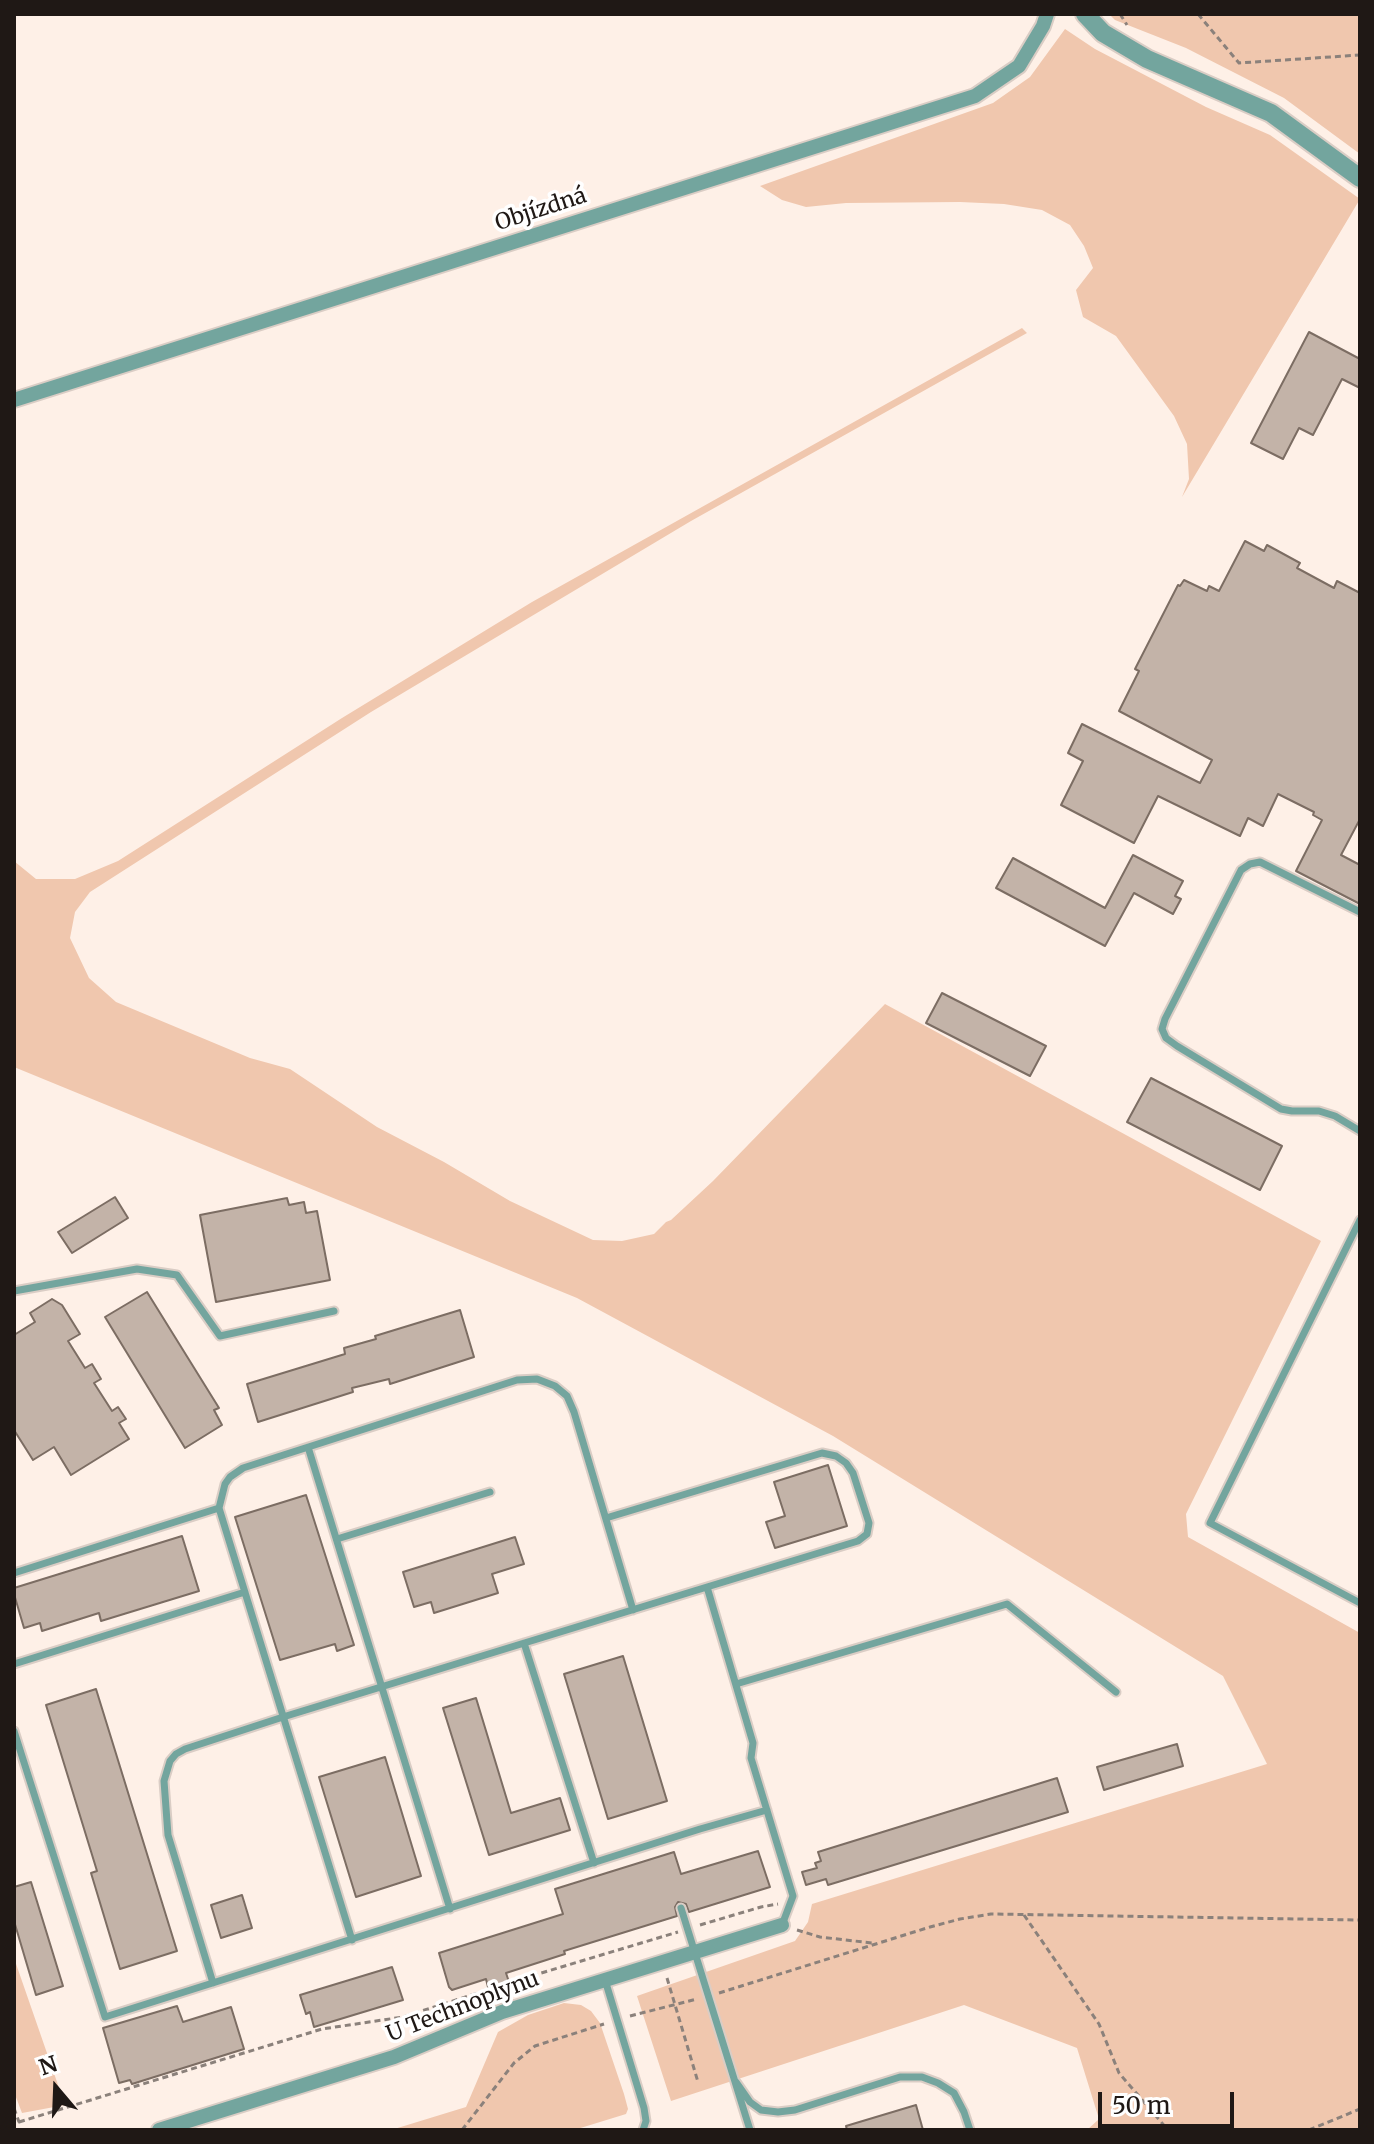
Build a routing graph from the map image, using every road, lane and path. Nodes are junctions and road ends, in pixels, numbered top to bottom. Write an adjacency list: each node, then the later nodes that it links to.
1 (1047, 14): 6 (street, Objízdná)
2 (1085, 14): 5 (street)
3 (1198, 14): 4 (path)
4 (1360, 55)
5 (1360, 178)
6 (14, 400)
7 (1360, 912): 8 (lane)
8 (1360, 1131)
9 (1360, 1220): 20 (lane)
10 (14, 1291): 11 (lane)
11 (334, 1311)
12 (308, 1447): 14 (lane); 15 (lane); 16 (lane)
13 (490, 1492): 16 (lane)
14 (219, 1508): 17 (lane); 19 (lane)
15 (606, 1518): 18 (lane); 21 (lane)
16 (337, 1539): 25 (lane)
17 (14, 1573)
18 (707, 1587): 21 (lane); 24 (lane)
19 (245, 1592): 23 (lane); 27 (lane)
20 (1360, 1603)
21 (633, 1610): 22 (lane)
22 (524, 1643): 25 (lane); 30 (lane)
23 (14, 1664)
24 (736, 1684): 26 (lane); 29 (lane)
25 (382, 1687): 27 (lane); 33 (lane)
26 (1116, 1692)
27 (283, 1717): 38 (lane); 43 (lane)
28 (14, 1731): 43 (lane)
29 (767, 1810): 30 (lane); 31 (lane)
30 (594, 1863): 33 (lane)
31 (791, 1902): 36 (lane); 37 (path)
32 (681, 1908): 37 (lane)
33 (450, 1909): 38 (lane)
34 (1023, 1913): 35 (path); 39 (path); 59 (path)
35 (1360, 1920)
36 (782, 1925): 39 (path); 40 (street, U Technoplynu)
37 (687, 1929): 40 (lane); 52 (path)
38 (352, 1940): 43 (lane)
39 (876, 1944): 44 (path)
40 (695, 1952): 41 (street, U Technoplynu); 44 (lane)
41 (642, 1969): 42 (street, U Technoplynu); 45 (path)
42 (605, 1980): 46 (lane); 53 (street, U Technoplynu)
43 (213, 1983)
44 (709, 1996): 45 (path); 48 (lane)
45 (675, 2005): 46 (path); 47 (path)
46 (617, 2020): 50 (lane); 54 (path)
47 (698, 2082)
48 (736, 2082): 57 (lane); 58 (lane)
49 (14, 2108): 52 (path)
50 (644, 2108): 55 (lane); 56 (lane)
51 (1360, 2109): 60 (path)
52 (15, 2123)
53 (159, 2130)
54 (462, 2130)
55 (643, 2130)
56 (651, 2130)
57 (750, 2130)
58 (970, 2130)
59 (1168, 2130)
60 (1309, 2130)

